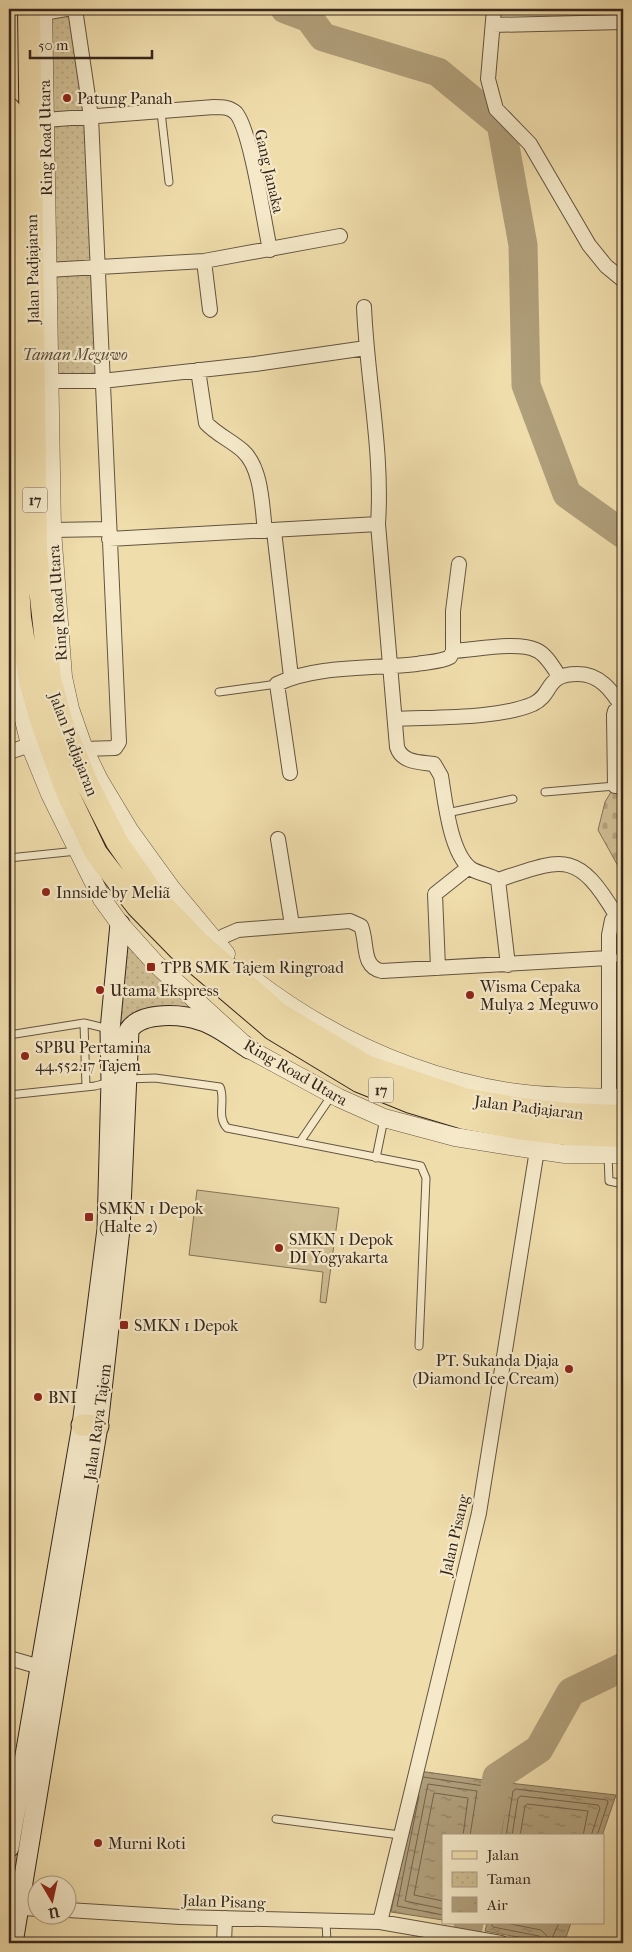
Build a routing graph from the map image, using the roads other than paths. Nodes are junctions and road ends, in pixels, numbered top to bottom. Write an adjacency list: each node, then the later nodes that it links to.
1 (66, 9): 4 (street)
2 (75, 9): 9 (street)
3 (494, 9): 6 (street)
4 (39, 10): 10 (street, Ring Road Utara); 25 (highway, Jalan Padjajaran / 17)
5 (623, 22): 6 (street)
6 (493, 25): 18 (street)
7 (9, 109): 11 (highway, Jalan Padjajaran / 17)
8 (161, 112): 9 (street, Gang Janaka); 12 (lane); 14 (street, Gang Janaka)
9 (91, 116): 10 (street, Gang Janaka); 16 (street)
10 (45, 120): 17 (street, Ring Road Utara)
11 (9, 144): 73 (highway, Jalan Padjajaran / 17)
12 (169, 182)
13 (340, 236): 14 (street)
14 (270, 250): 15 (street)
15 (204, 261): 16 (street); 20 (street)
16 (97, 268): 17 (street); 24 (street)
17 (47, 270): 23 (street, Ring Road Utara)
18 (623, 280)
19 (364, 307): 21 (street)
20 (210, 310)
21 (366, 348): 22 (street); 26 (street)
22 (198, 370): 24 (street); 28 (street)
23 (48, 381): 24 (street); 25 (street, Ring Road Utara)
24 (102, 381): 29 (street)
25 (42, 455): 27 (street, Ring Road Utara); 71 (highway, Jalan Padjajaran / 17)
26 (378, 524): 28 (street); 33 (street)
27 (52, 530): 29 (street); 41 (street, Ring Road Utara)
28 (270, 531): 29 (street); 35 (street)
29 (109, 534): 41 (street)
30 (459, 564): 31 (street)
31 (453, 651): 33 (street); 34 (street)
32 (9, 658): 40 (street, Ring Road Utara)
33 (391, 667): 35 (street); 39 (street)
34 (559, 676): 38 (street); 39 (street)
35 (291, 677): 36 (street)
36 (277, 684): 37 (lane); 43 (street)
37 (219, 692)
38 (623, 707): 44 (street)
39 (395, 719): 47 (street)
40 (30, 745): 42 (street); 49 (street, Ring Road Utara)
41 (84, 749): 56 (street, Ring Road Utara)
42 (9, 752)
43 (290, 773)
44 (619, 786): 45 (lane)
45 (545, 792)
46 (513, 799): 47 (lane)
47 (447, 813): 51 (street)
48 (278, 840): 55 (street)
49 (77, 851): 50 (lane); 54 (street, Ring Road Utara)
50 (9, 858)
51 (468, 867): 52 (street); 60 (street)
52 (498, 880): 53 (street); 59 (street)
53 (619, 912): 57 (street)
54 (120, 924): 62 (main road, Jalan Raya Tajem); 65 (street, Ring Road Utara)
55 (292, 925): 56 (street); 60 (street)
56 (216, 946): 70 (street, Ring Road Utara)
57 (608, 958): 58 (lane); 59 (street); 70 (street)
58 (623, 958)
59 (508, 965): 60 (street)
60 (438, 968)
61 (84, 1023): 62 (lane); 63 (lane); 67 (lane)
62 (110, 1030): 64 (lane); 66 (main road, Jalan Raya Tajem)
63 (9, 1035)
64 (128, 1037): 65 (main road); 66 (main road, Jalan Raya Tajem)
65 (249, 1049): 68 (street, Ring Road Utara)
66 (119, 1080): 67 (lane); 74 (lane); 80 (main road, Jalan Raya Tajem)
67 (86, 1087): 69 (lane)
68 (333, 1094): 72 (street, Ring Road Utara); 74 (lane)
69 (9, 1095)
70 (616, 1098)
71 (623, 1116)
72 (384, 1118): 75 (street, Ring Road Utara); 77 (lane)
73 (623, 1136)
74 (300, 1142): 77 (lane)
75 (537, 1150): 76 (street, Ring Road Utara); 84 (street, Jalan Pisang)
76 (615, 1154): 78 (lane)
77 (376, 1158): 79 (lane)
78 (623, 1184)
79 (418, 1346)
80 (90, 1426): 82 (main road, Jalan Raya Tajem); 86 (main road, Jalan Raya Tajem)
81 (9, 1658): 82 (street)
82 (40, 1667): 85 (main road, Jalan Raya Tajem)
83 (276, 1819): 84 (lane)
84 (400, 1835): 91 (street, Jalan Pisang)
85 (9, 1848)
86 (13, 1907): 87 (street); 92 (main road, Jalan Raya Tajem)
87 (28, 1908)
88 (78, 1911): 89 (street, Jalan Pisang)
89 (225, 1918): 90 (street, Jalan Pisang); 93 (street)
90 (326, 1921): 91 (street, Jalan Pisang); 94 (lane)
91 (380, 1922): 95 (street, Jalan Pisang)
92 (13, 1943)
93 (224, 1943)
94 (327, 1943)
95 (501, 1943)

